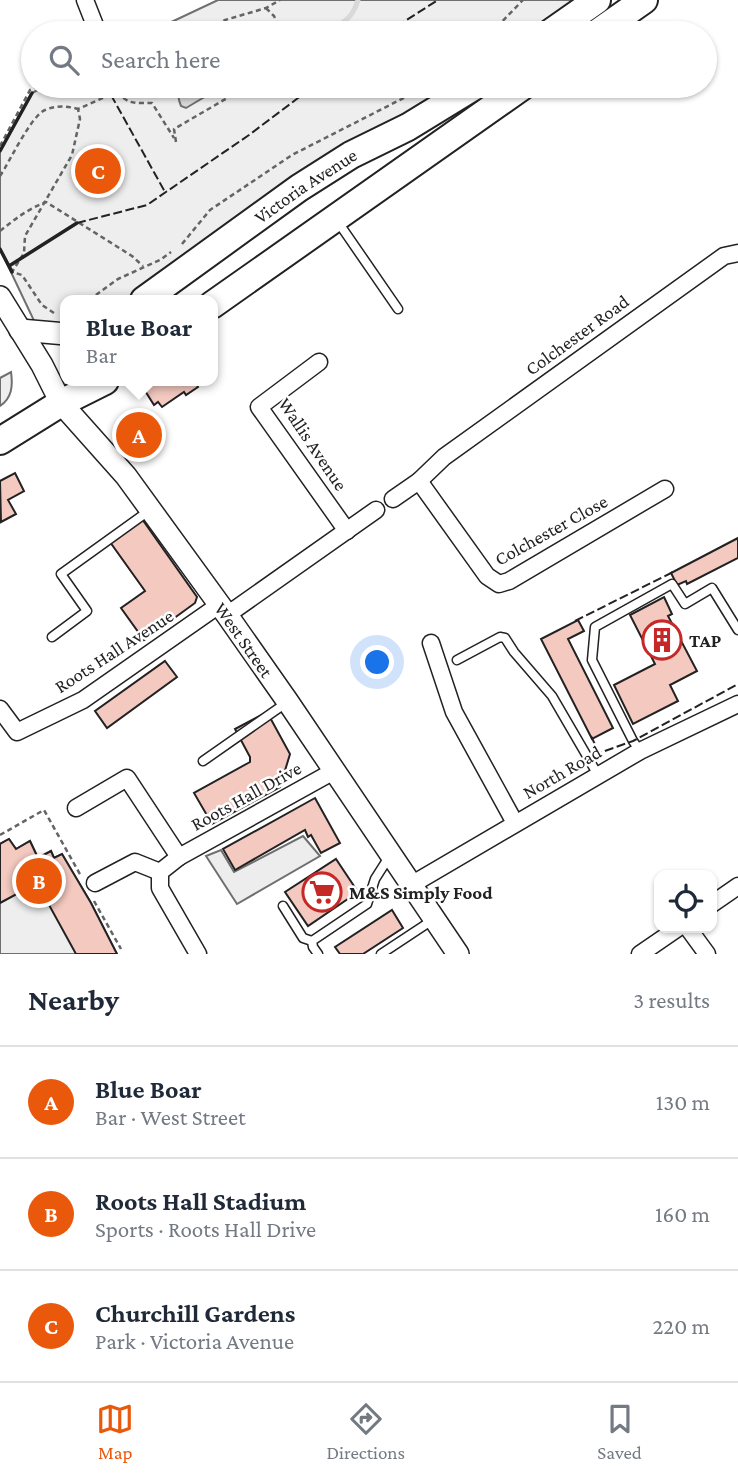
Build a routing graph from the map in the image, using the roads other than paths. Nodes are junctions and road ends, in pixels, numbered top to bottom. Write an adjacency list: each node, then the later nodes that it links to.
1 (85, 0): 4 (street)
2 (597, 0): 5 (highway)
3 (645, 0): 6 (highway)
4 (93, 21)
5 (567, 21)
6 (614, 21)
7 (455, 98): 11 (highway, Victoria Avenue)
8 (506, 98): 9 (highway, Victoria Avenue)
9 (335, 218): 13 (highway, Victoria Avenue); 14 (lane)
10 (738, 253): 22 (street, Colchester Road)
11 (151, 295)
12 (0, 297): 16 (main road, West Street)
13 (218, 301)
14 (398, 309)
15 (60, 325): 16 (main road)
16 (20, 330): 20 (main road, West Street)
17 (319, 362): 27 (street, Wallis Avenue)
18 (72, 386): 20 (highway)
19 (95, 386): 20 (highway)
20 (61, 404): 21 (highway); 25 (main road, West Street)
21 (0, 441)
22 (419, 481): 23 (street, Colchester Close); 24 (street)
23 (665, 489)
24 (393, 499)
25 (150, 510): 28 (main road, West Street); 30 (lane)
26 (376, 510): 27 (street)
27 (347, 530): 28 (street)
28 (223, 610): 33 (main road, West Street); 35 (street, Roots Hall Avenue)
29 (738, 630): 36 (lane)
30 (52, 637)
31 (431, 643): 41 (street)
32 (457, 660): 39 (lane)
33 (288, 702): 37 (lane); 38 (main road, West Street)
34 (738, 704): 36 (street, North Road)
35 (0, 709)
36 (640, 751): 39 (street, North Road)
37 (202, 761)
38 (334, 771): 42 (main road, West Street); 43 (street, Roots Hall Drive)
39 (598, 775): 41 (street, North Road)
40 (76, 808): 43 (street, Roots Hall Drive)
41 (515, 823): 46 (street, North Road)
42 (390, 855): 46 (main road, West Street); 53 (lane)
43 (179, 858): 44 (street, Roots Hall Drive)
44 (160, 872): 45 (street); 54 (street)
45 (89, 885)
46 (411, 885): 50 (main road, West Street)
47 (738, 886): 48 (street)
48 (717, 901)
49 (283, 906): 53 (lane)
50 (434, 919): 56 (lane); 57 (main road, West Street)
51 (671, 933): 58 (street)
52 (692, 933): 59 (street)
53 (312, 941): 55 (lane)
54 (198, 954)
55 (318, 954)
56 (381, 954)
57 (458, 954)
58 (640, 954)
59 (707, 954)

